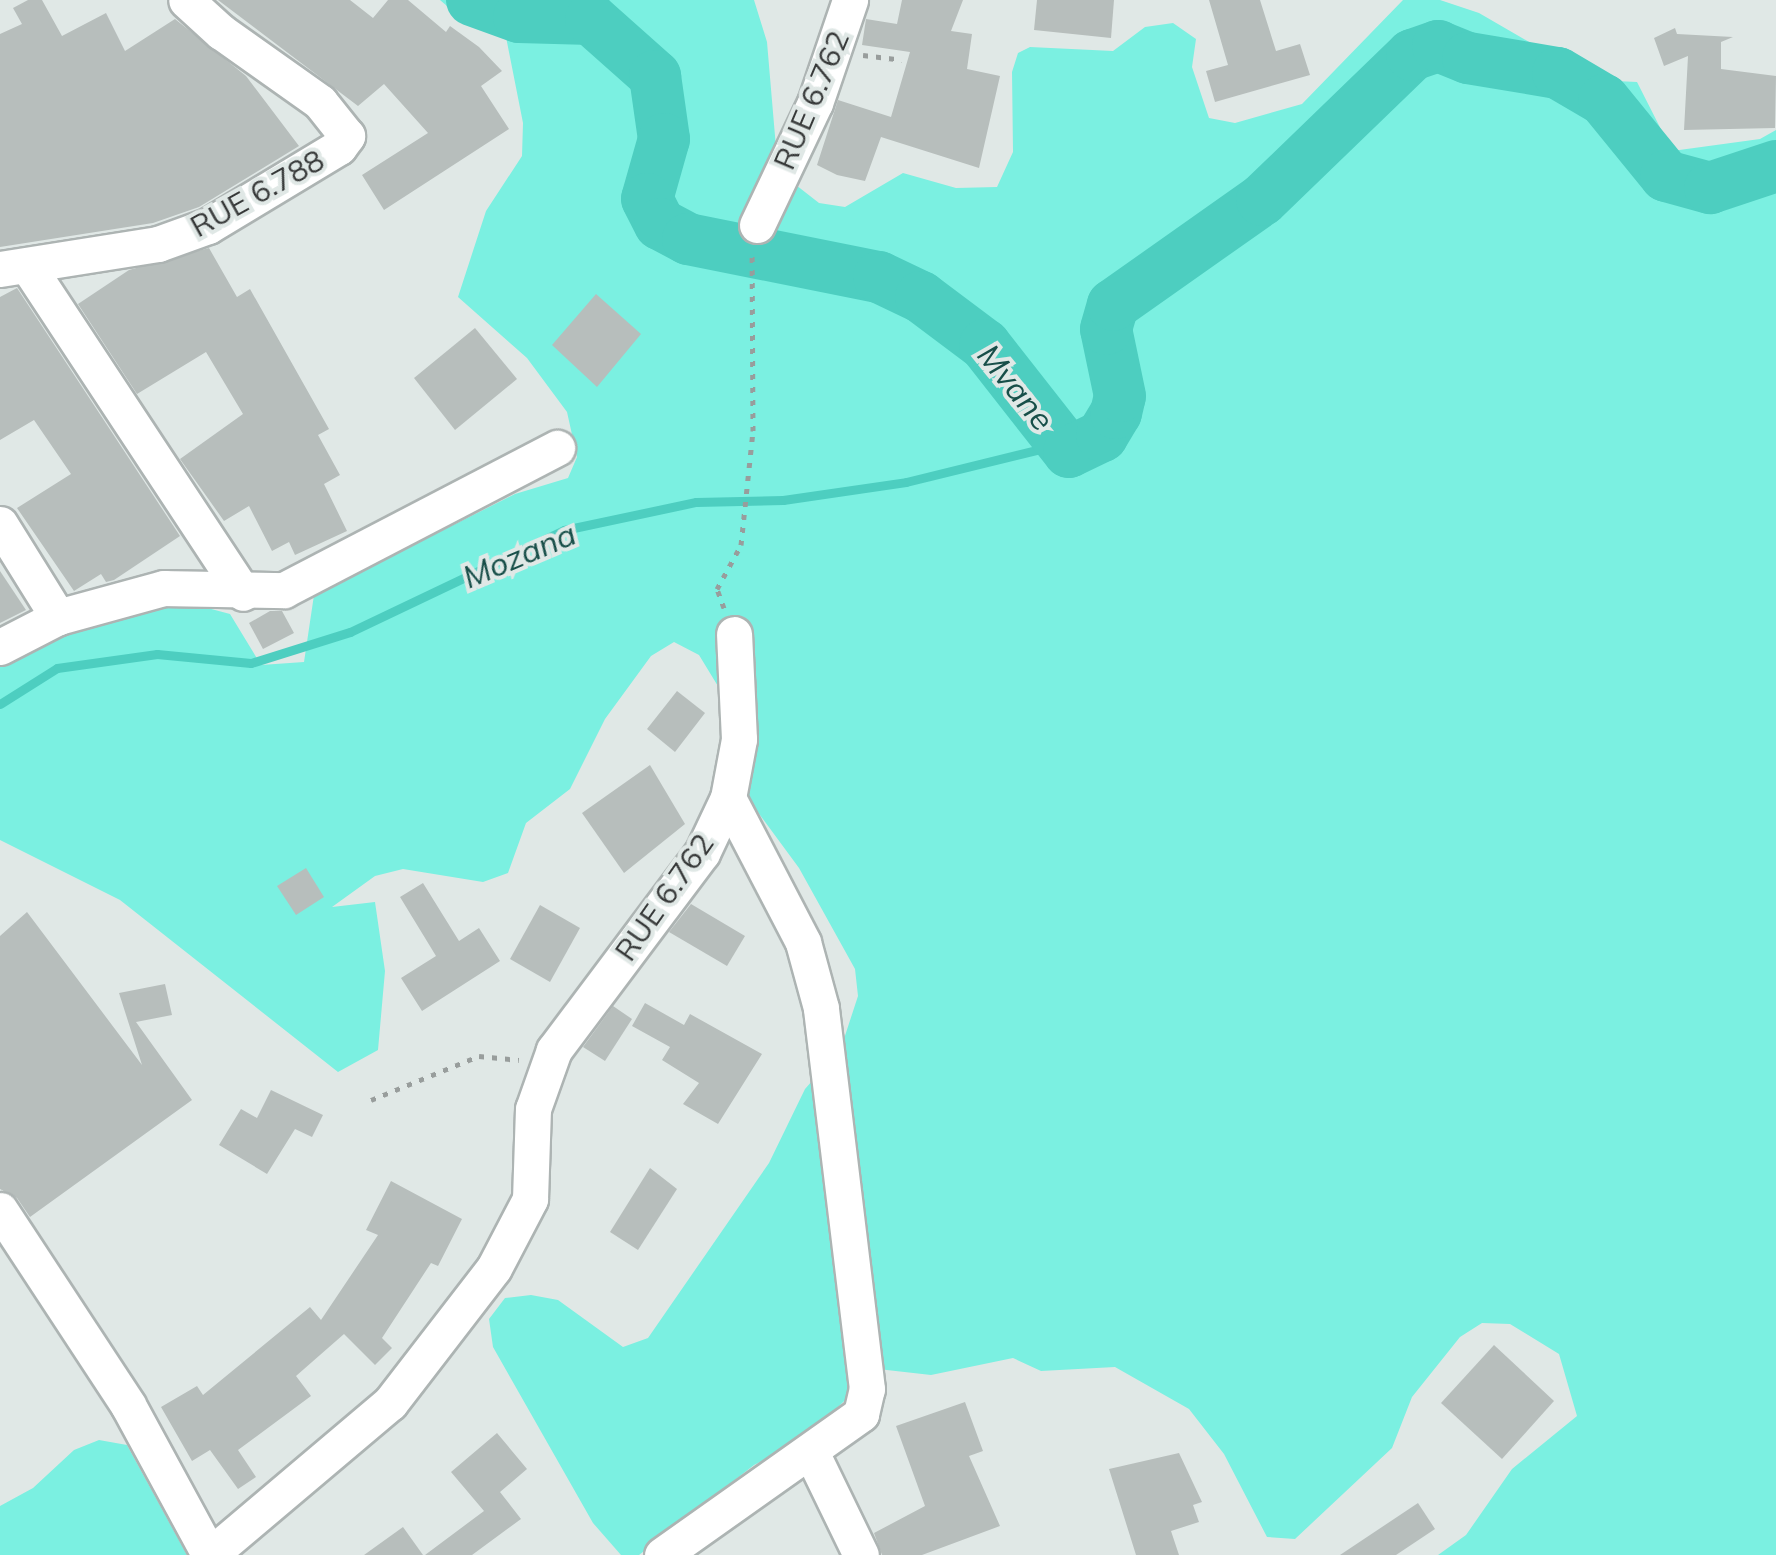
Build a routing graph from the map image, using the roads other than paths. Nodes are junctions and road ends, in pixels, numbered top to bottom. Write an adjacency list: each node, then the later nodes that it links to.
1 (186, 0): 4 (street, RUE 6.788)
2 (850, 0): 3 (street, RUE 6.762)
3 (757, 226)
4 (15, 268): 7 (street)
5 (557, 448): 7 (street)
6 (0, 524): 8 (street)
7 (243, 594): 8 (street)
8 (58, 616): 10 (street)
9 (734, 634): 11 (street, RUE 6.762)
10 (0, 647)
11 (728, 798): 13 (street); 14 (street, RUE 6.762)
12 (0, 1210): 14 (street)
13 (811, 1452): 15 (street); 16 (street)
14 (209, 1555)
15 (662, 1555)
16 (861, 1555)

